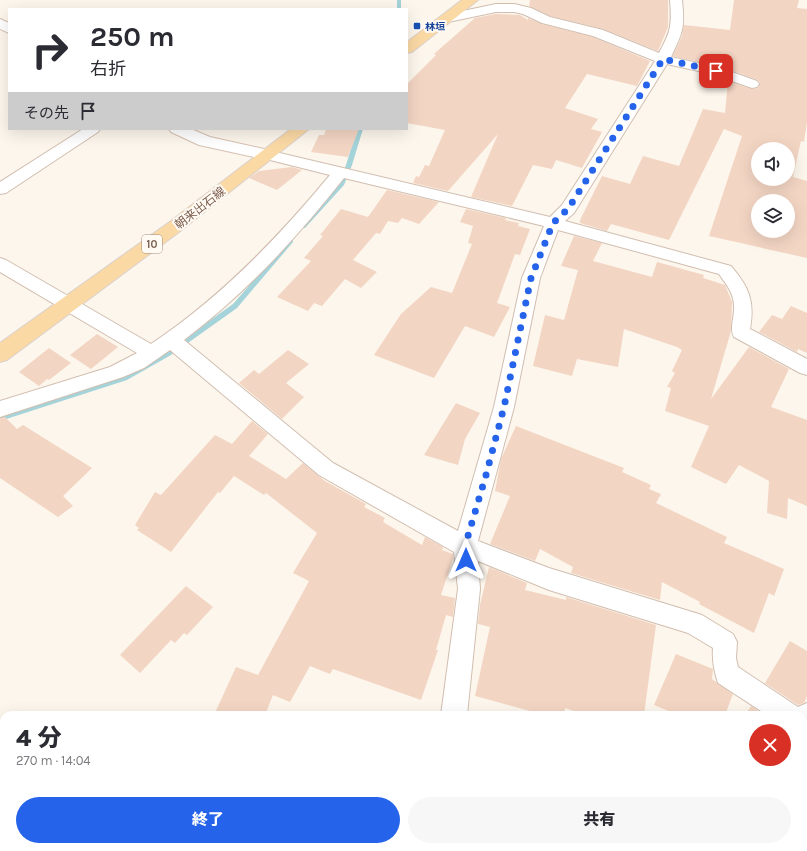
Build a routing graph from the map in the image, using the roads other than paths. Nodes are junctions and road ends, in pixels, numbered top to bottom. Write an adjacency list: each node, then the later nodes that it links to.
1 (471, 0): 3 (main road)
2 (676, 0): 5 (street)
3 (448, 18): 4 (main road); 5 (street)
4 (408, 48)
5 (663, 59): 6 (street); 13 (street)
6 (752, 84)
7 (91, 130): 12 (street)
8 (179, 130): 10 (street)
9 (300, 130): 10 (main road, 朝来出石線 / 10)
10 (267, 155): 11 (street); 15 (main road, 朝来出石線 / 10)
11 (341, 172): 13 (street); 16 (street)
12 (0, 189)
13 (553, 223): 19 (street); 21 (street)
14 (0, 264): 15 (street)
15 (69, 305): 17 (street); 18 (main road, 朝来出石線 / 10)
16 (171, 340): 17 (street); 21 (street)
17 (152, 353): 20 (street)
18 (0, 354)
19 (807, 368)
20 (0, 409)
21 (465, 546): 22 (street); 23 (street)
22 (454, 711)
23 (783, 711)

